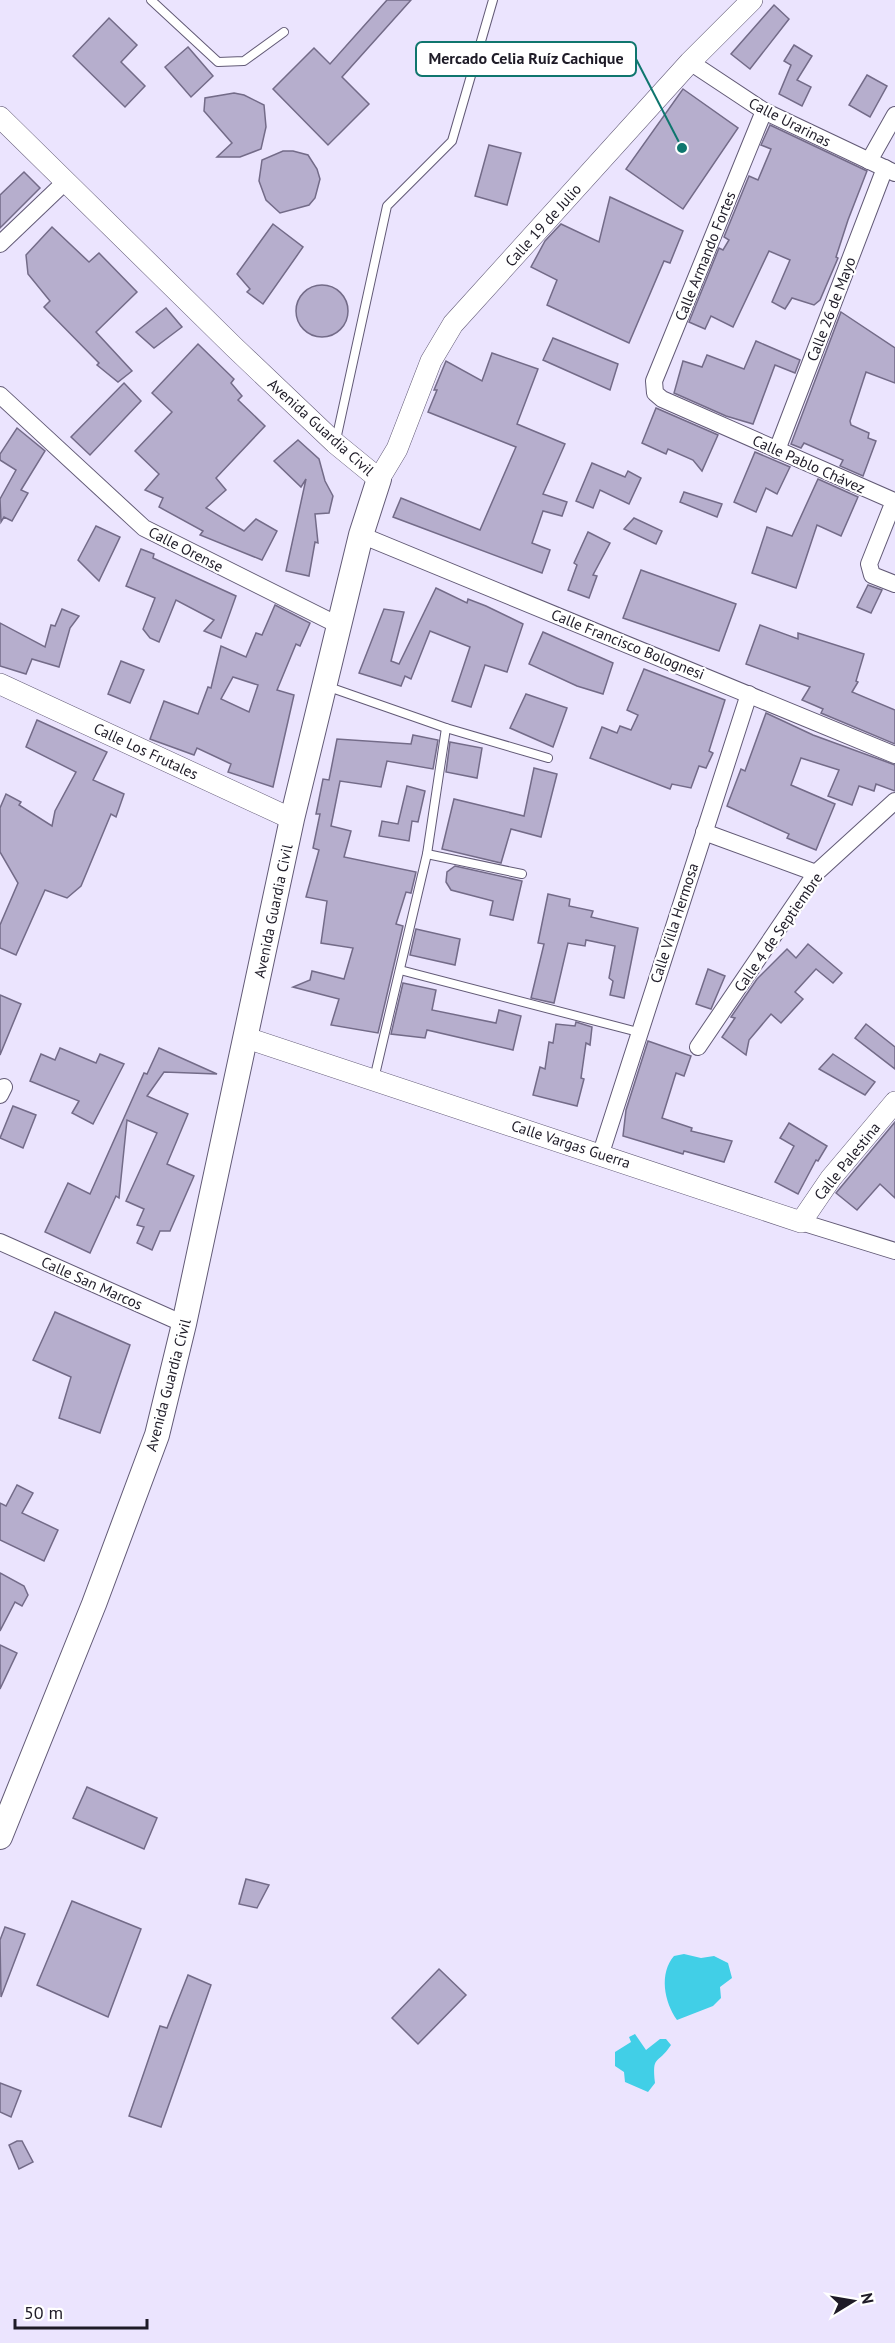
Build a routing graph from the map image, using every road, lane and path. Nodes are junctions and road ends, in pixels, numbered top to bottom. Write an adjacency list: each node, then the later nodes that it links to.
1 (151, 0): 4 (lane)
2 (493, 0): 15 (lane)
3 (752, 0): 5 (street, Calle 19 de Julio)
4 (284, 32)
5 (690, 62): 6 (street, Calle Urarinas); 17 (street, Calle 19 de Julio)
6 (764, 111): 9 (street, Calle Urarinas); 14 (street, Calle Armando Fortes)
7 (895, 115): 9 (street)
8 (0, 117): 11 (street, Avenida Guardia Civil)
9 (869, 161): 10 (street, Calle Urarinas)
10 (890, 171): 16 (street, Calle 26 de Mayo)
11 (65, 182): 12 (street); 15 (street, Avenida Guardia Civil)
12 (0, 244)
13 (0, 396): 21 (street, Calle Orense)
14 (662, 399): 16 (street, Calle Pablo Chávez)
15 (335, 443): 17 (street, Avenida Guardia Civil)
16 (777, 450): 18 (street, Calle Pablo Chávez)
17 (379, 479): 19 (main road, Avenida Guardia Civil)
18 (895, 500): 20 (street, Calle Pablo Chávez)
19 (361, 535): 21 (main road, Avenida Guardia Civil); 24 (street, Calle Francisco Bolognesi)
20 (895, 584)
21 (338, 625): 23 (main road, Avenida Guardia Civil)
22 (0, 684): 29 (street, Calle Los Frutales)
23 (325, 686): 25 (lane); 29 (main road, Avenida Guardia Civil)
24 (749, 694): 26 (street, Calle Francisco Bolognesi); 30 (street, Calle Villa Hermosa)
25 (446, 729): 27 (lane); 31 (lane)
26 (895, 755)
27 (548, 758)
28 (895, 801): 32 (street, Calle 4 de Septiembre)
29 (292, 819): 36 (main road, Avenida Guardia Civil)
30 (704, 832): 32 (street); 35 (street, Calle Villa Hermosa)
31 (427, 854): 33 (lane); 34 (lane)
32 (816, 873): 37 (street, Calle 4 de Septiembre)
33 (522, 874)
34 (400, 970): 35 (lane); 38 (lane)
35 (638, 1032): 40 (street, Calle Villa Hermosa)
36 (247, 1038): 38 (street, Calle Vargas Guerra); 44 (main road, Avenida Guardia Civil)
37 (698, 1047)
38 (374, 1079): 40 (street, Calle Vargas Guerra)
39 (895, 1102): 41 (street, Calle Palestina)
40 (601, 1153): 41 (street, Calle Vargas Guerra)
41 (801, 1222): 43 (street, Calle Vargas Guerra)
42 (0, 1242): 44 (street, Calle San Marcos)
43 (895, 1251)
44 (184, 1324): 45 (main road, Avenida Guardia Civil)
45 (0, 1837)

